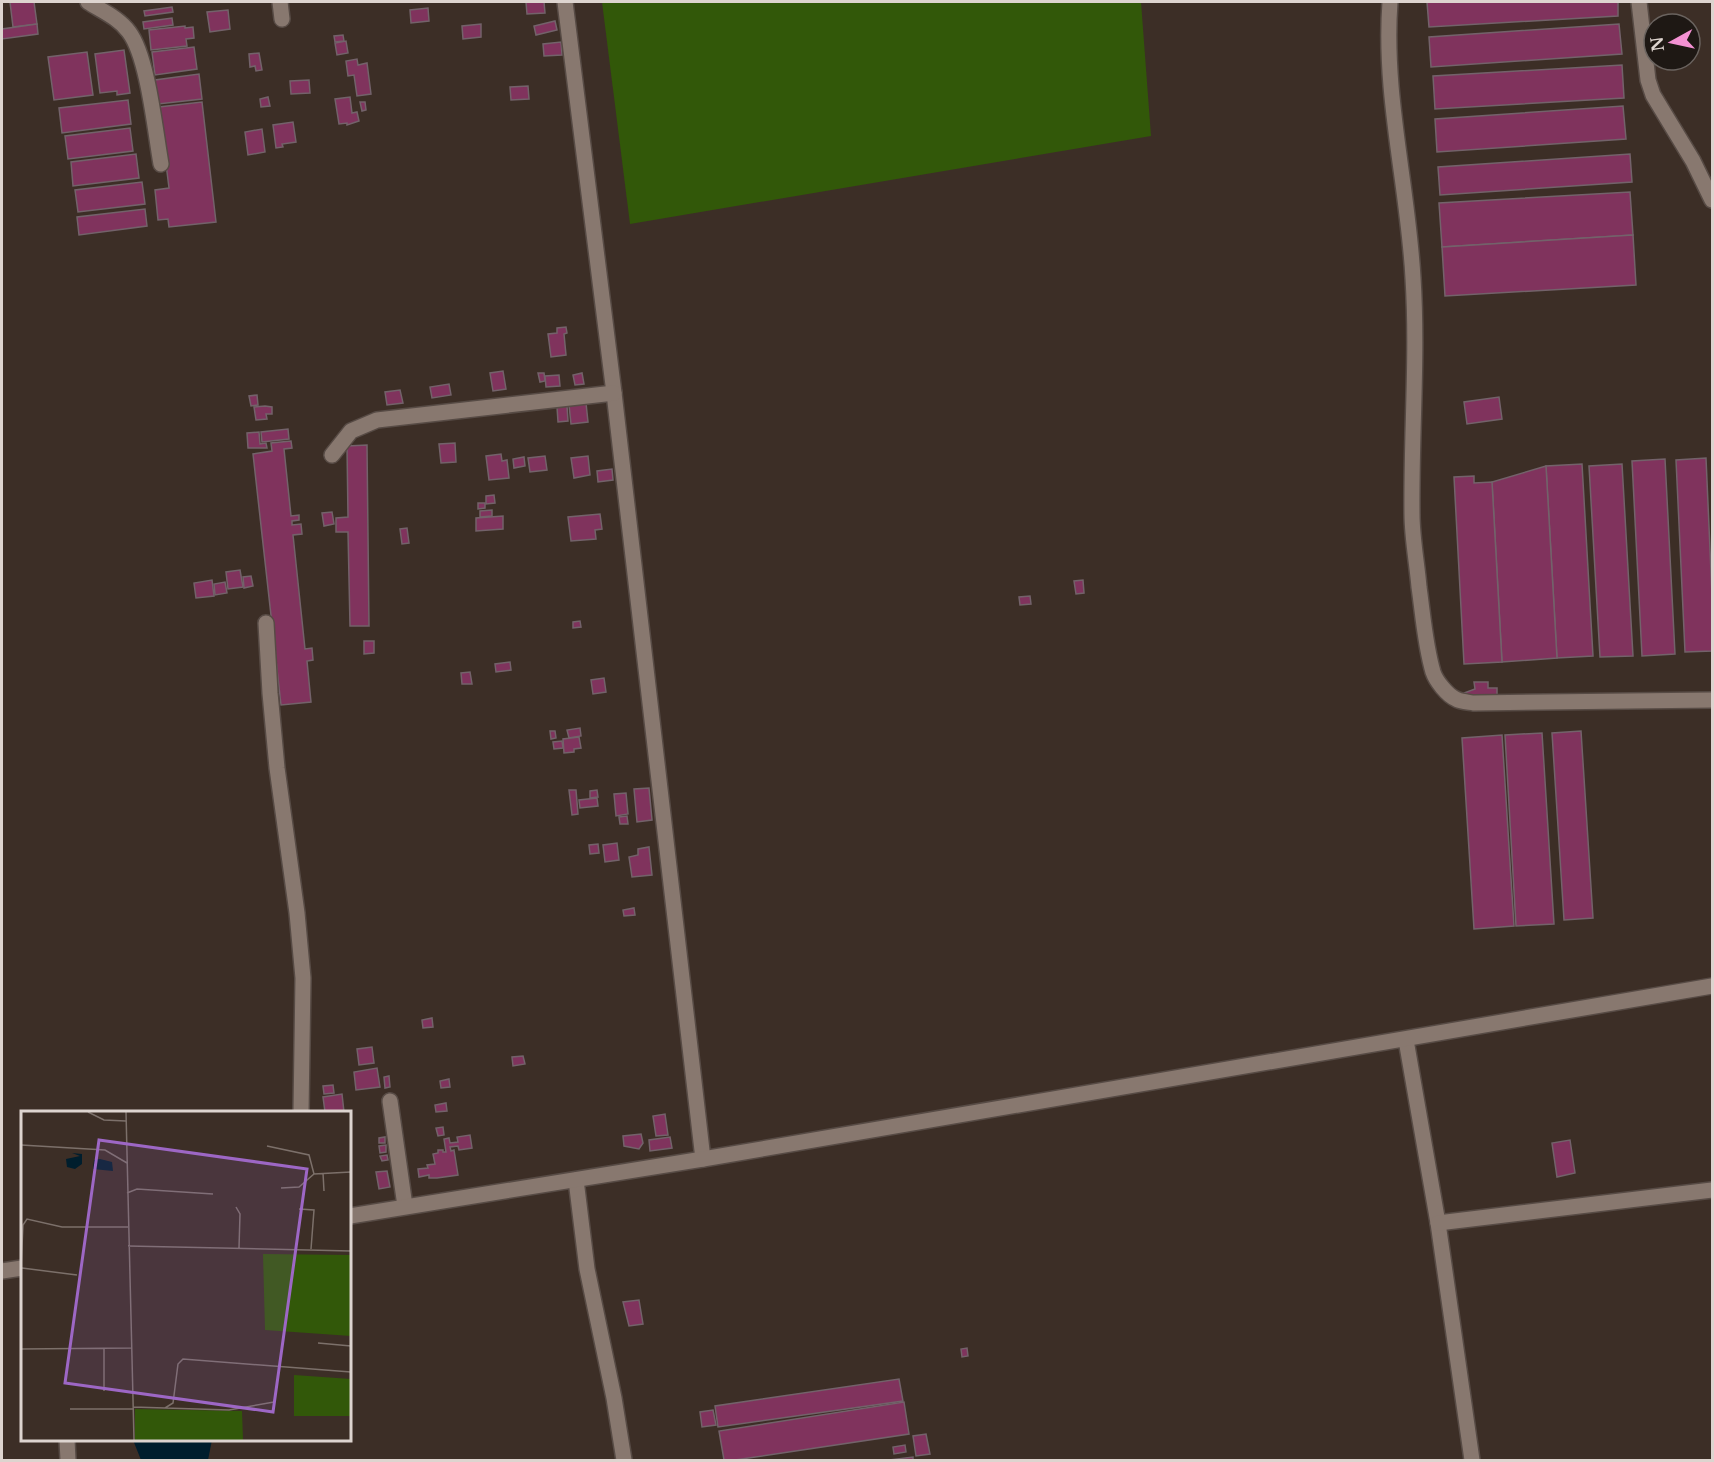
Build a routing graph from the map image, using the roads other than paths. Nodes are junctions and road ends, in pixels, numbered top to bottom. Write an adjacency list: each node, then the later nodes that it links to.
1 (88, 2): 7 (street)
2 (280, 2): 6 (street)
3 (565, 2): 9 (street)
4 (1390, 2): 12 (street)
5 (1639, 2): 8 (street)
6 (282, 19)
7 (161, 164)
8 (1713, 200)
9 (614, 393): 10 (street); 17 (street)
10 (332, 455)
11 (266, 623): 16 (street)
12 (1713, 700)
13 (1713, 986): 14 (street)
14 (1406, 1040): 17 (street); 22 (street)
15 (390, 1101): 20 (street)
16 (301, 1111)
17 (703, 1159): 18 (street)
18 (576, 1179): 20 (street); 27 (street)
19 (1713, 1190): 22 (street)
20 (405, 1206): 21 (street)
21 (351, 1216)
22 (1438, 1223): 28 (street)
23 (21, 1268): 24 (street)
24 (2, 1271)
25 (67, 1441): 26 (street)
26 (68, 1461)
27 (624, 1461)
28 (1472, 1461)

